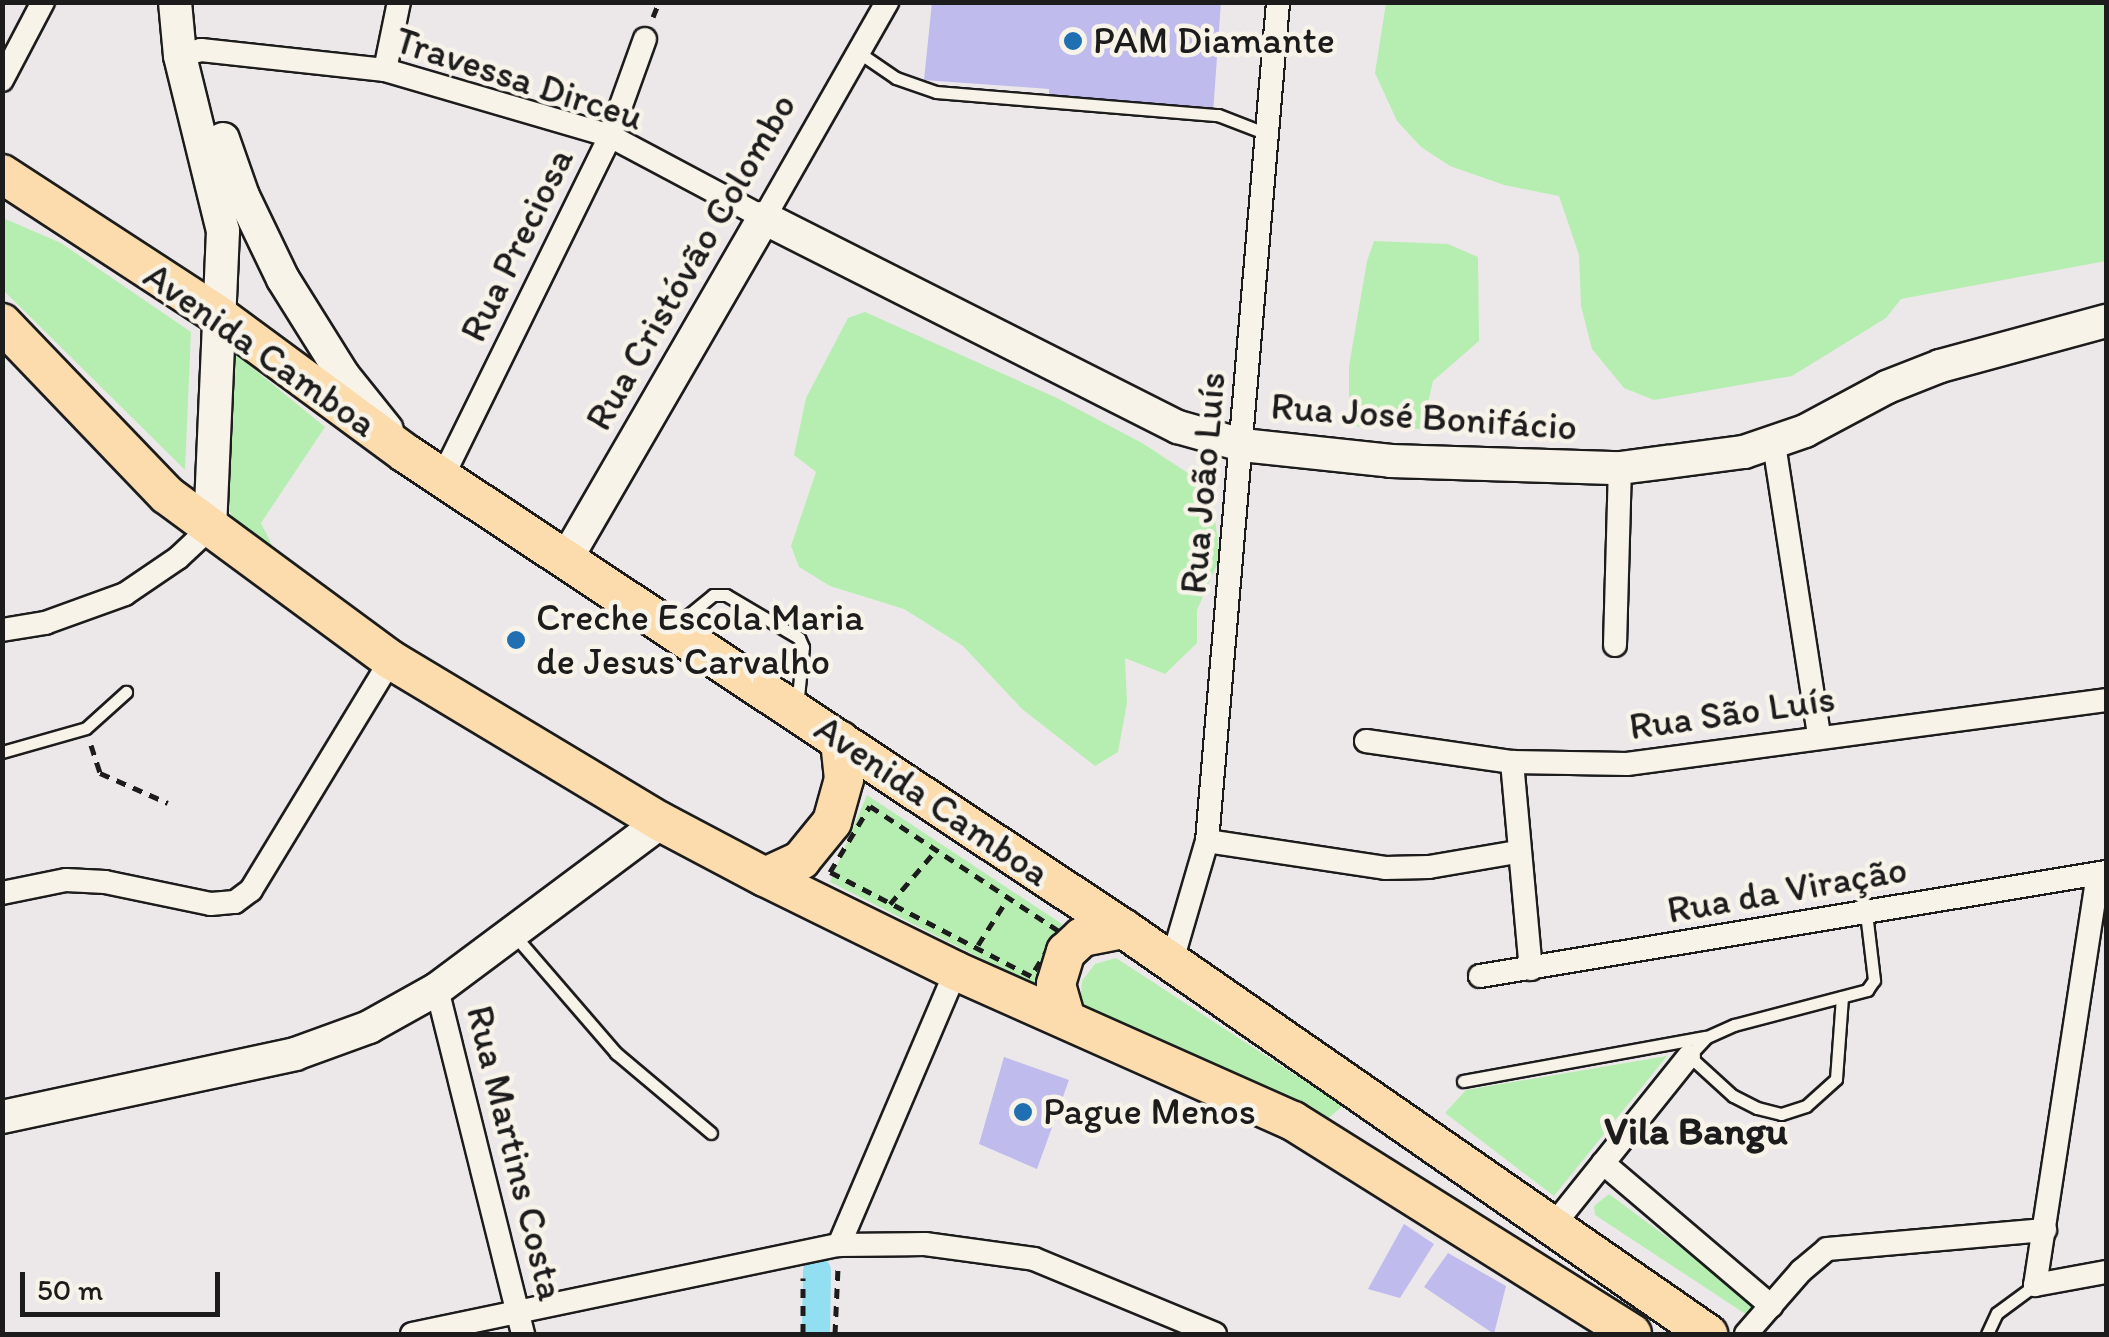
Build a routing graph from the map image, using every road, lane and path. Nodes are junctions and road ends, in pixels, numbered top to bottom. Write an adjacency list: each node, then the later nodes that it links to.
1 (43, 2): 11 (street)
2 (175, 2): 9 (street)
3 (196, 2): 9 (street)
4 (399, 2): 10 (street)
5 (886, 2): 8 (street, Rua Cristóvão Colombo)
6 (1278, 2): 12 (street, Rua João Luís)
7 (646, 39): 13 (street, Rua Preciosa)
8 (858, 52): 12 (lane); 16 (street, Rua Cristóvão Colombo)
9 (191, 53): 10 (street, Travessa Dirceu); 17 (street); 22 (street)
10 (385, 70): 13 (street, Travessa Dirceu)
11 (2, 80)
12 (1267, 134): 20 (street, Rua João Luís)
13 (610, 136): 16 (street, Travessa Dirceu); 24 (street, Rua Preciosa)
14 (2, 174): 15 (main road, Avenida Camboa)
15 (20, 192): 17 (main road, Avenida Camboa)
16 (764, 218): 20 (street, Rua José Bonifácio); 26 (street, Rua Cristóvão Colombo)
17 (218, 315): 22 (main road, Avenida Camboa); 25 (street)
18 (2106, 321): 21 (street, Rua José Bonifácio)
19 (10, 339): 25 (main road)
20 (1242, 444): 23 (street, Rua José Bonifácio); 42 (street, Rua João Luís)
21 (1774, 444): 23 (street, Rua José Bonifácio); 35 (street)
22 (405, 453): 24 (main road, Avenida Camboa)
23 (1620, 468): 29 (street)
24 (442, 478): 26 (main road, Avenida Camboa)
25 (210, 528): 28 (street); 30 (main road)
26 (565, 561): 27 (main road, Avenida Camboa)
27 (670, 629): 33 (main road, Avenida Camboa); 33 (lane)
28 (2, 630)
29 (1615, 645)
30 (391, 660): 41 (main road); 47 (street)
31 (126, 692): 34 (lane)
32 (2106, 700): 35 (street, Rua São Luís)
33 (796, 711): 36 (main road, Avenida Camboa)
34 (86, 728): 38 (lane); 40 (path)
35 (1819, 736): 39 (street, Rua São Luís)
36 (840, 740): 46 (main road); 51 (main road, Avenida Camboa)
37 (1366, 741): 39 (street, Rua São Luís)
38 (2, 752)
39 (1512, 762): 44 (street)
40 (168, 804)
41 (661, 822): 46 (main road); 52 (street)
42 (1207, 841): 44 (street); 54 (street, Rua João Luís)
43 (936, 850): 48 (path); 49 (path); 49 (path)
44 (1517, 852): 55 (street)
45 (2102, 873): 50 (street, Rua da Viração); 67 (street)
46 (765, 878): 53 (main road)
47 (2, 893)
48 (1008, 898): 53 (path); 53 (path)
49 (890, 904): 53 (path)
50 (1866, 912): 55 (street, Rua da Viração); 58 (lane)
51 (1124, 929): 54 (main road, Avenida Camboa); 59 (main road)
52 (512, 933): 57 (street); 64 (lane)
53 (966, 959): 59 (main road); 68 (street)
54 (1171, 964): 66 (main road, Avenida Camboa)
55 (1531, 969): 56 (street, Rua da Viração)
56 (1480, 976)
57 (437, 989): 63 (street); 73 (street, Rua Martins Costa)
58 (1842, 997): 60 (lane); 61 (lane)
59 (1065, 1016): 78 (main road)
60 (1706, 1037): 61 (lane); 62 (lane)
61 (1689, 1056): 65 (street)
62 (1464, 1081)
63 (2, 1116)
64 (711, 1134)
65 (1604, 1162): 66 (street); 72 (street)
66 (1552, 1226): 79 (main road, Avenida Camboa)
67 (2045, 1230): 71 (street); 72 (street)
68 (839, 1245): 69 (street); 76 (path); 77 (street)
69 (804, 1252): 73 (street); 75 (path)
70 (2106, 1272): 71 (street)
71 (2035, 1284): 81 (lane)
72 (1771, 1306): 80 (street)
73 (521, 1324): 74 (street)
74 (412, 1334)
75 (802, 1334)
76 (836, 1334)
77 (1215, 1334)
78 (1632, 1334)
79 (1708, 1334)
80 (1746, 1334)
81 (1987, 1334)

